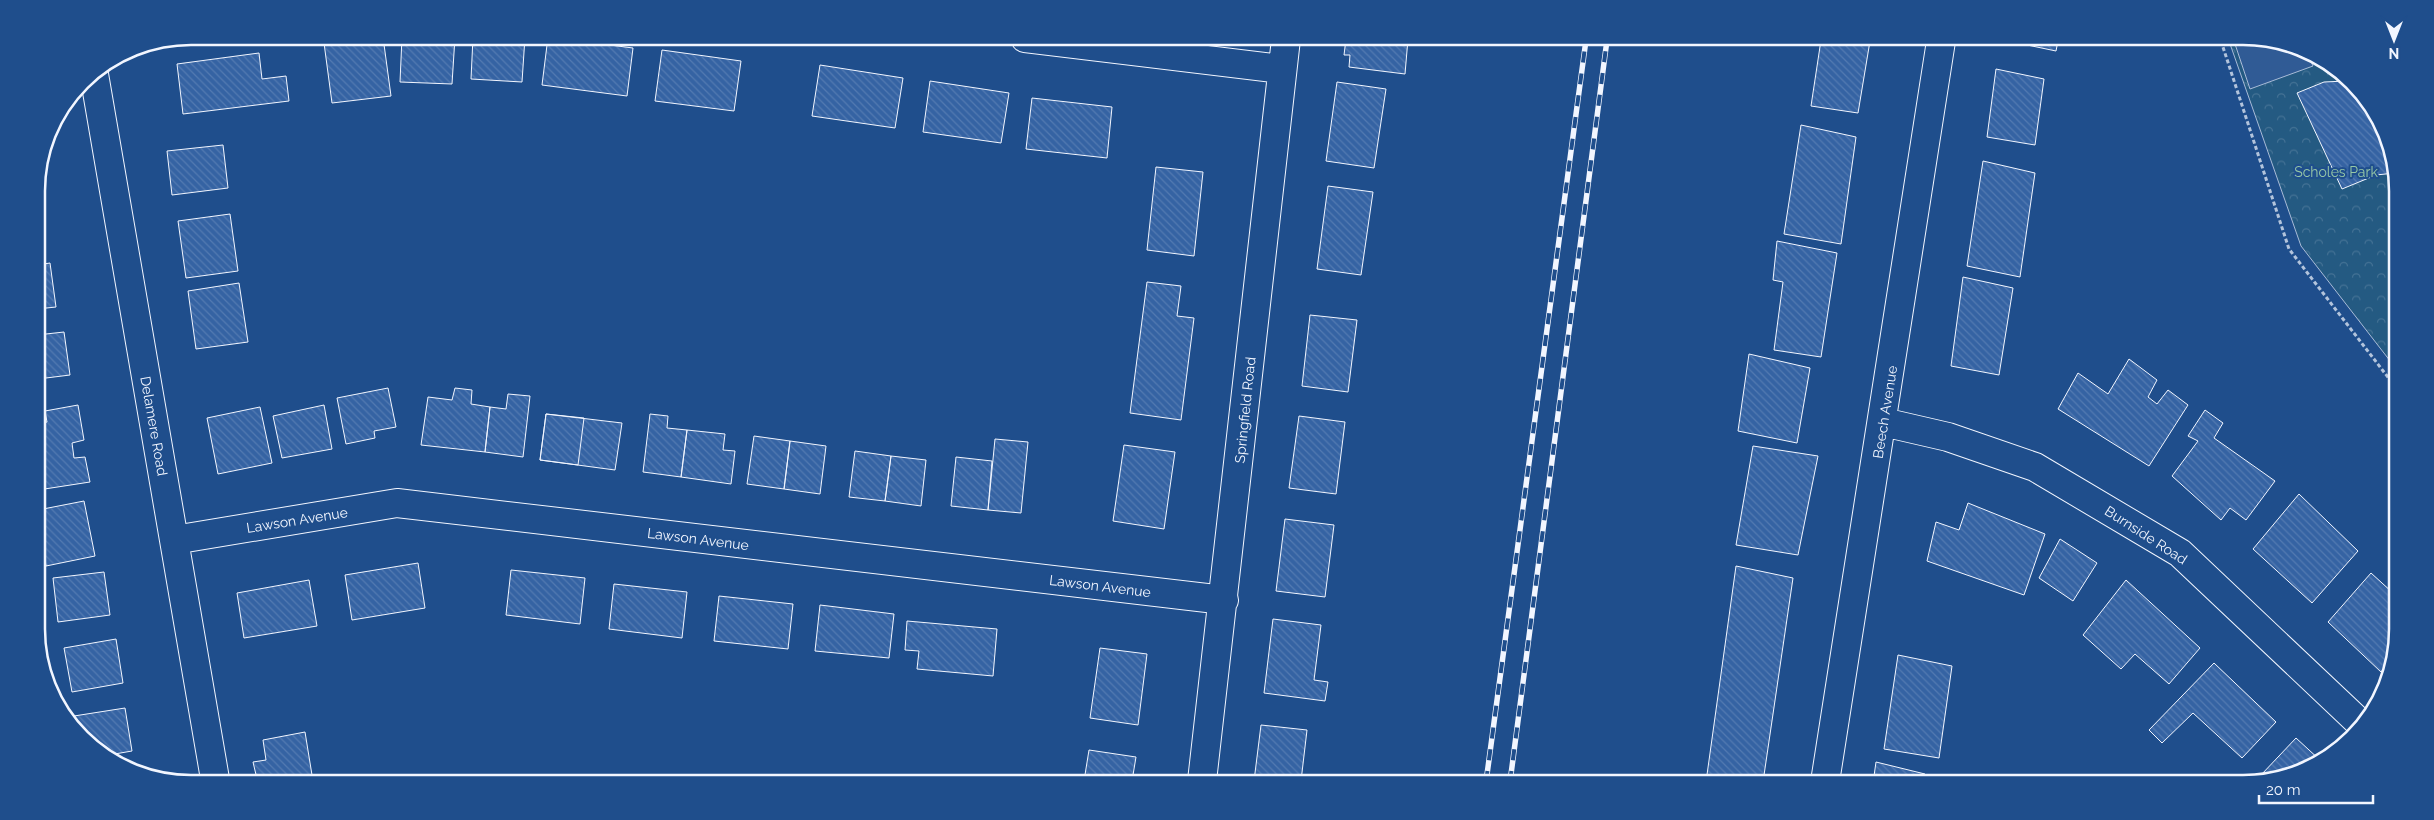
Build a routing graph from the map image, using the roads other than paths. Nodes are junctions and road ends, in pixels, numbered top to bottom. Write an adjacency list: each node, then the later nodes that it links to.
1 (1083, 45): 4 (street)
2 (1285, 45): 4 (street, Springfield Road)
3 (1940, 45): 6 (street, Beech Avenue)
4 (1282, 69): 8 (street, Springfield Road)
5 (95, 81): 7 (street, Delamere Road)
6 (1883, 422): 9 (street, Burnside Road); 12 (street, Beech Avenue)
7 (174, 540): 8 (street, Lawson Avenue); 10 (street, Delamere Road)
8 (1224, 600): 11 (street, Springfield Road)
9 (2357, 720)
10 (214, 775)
11 (1203, 775)
12 (1826, 775)

